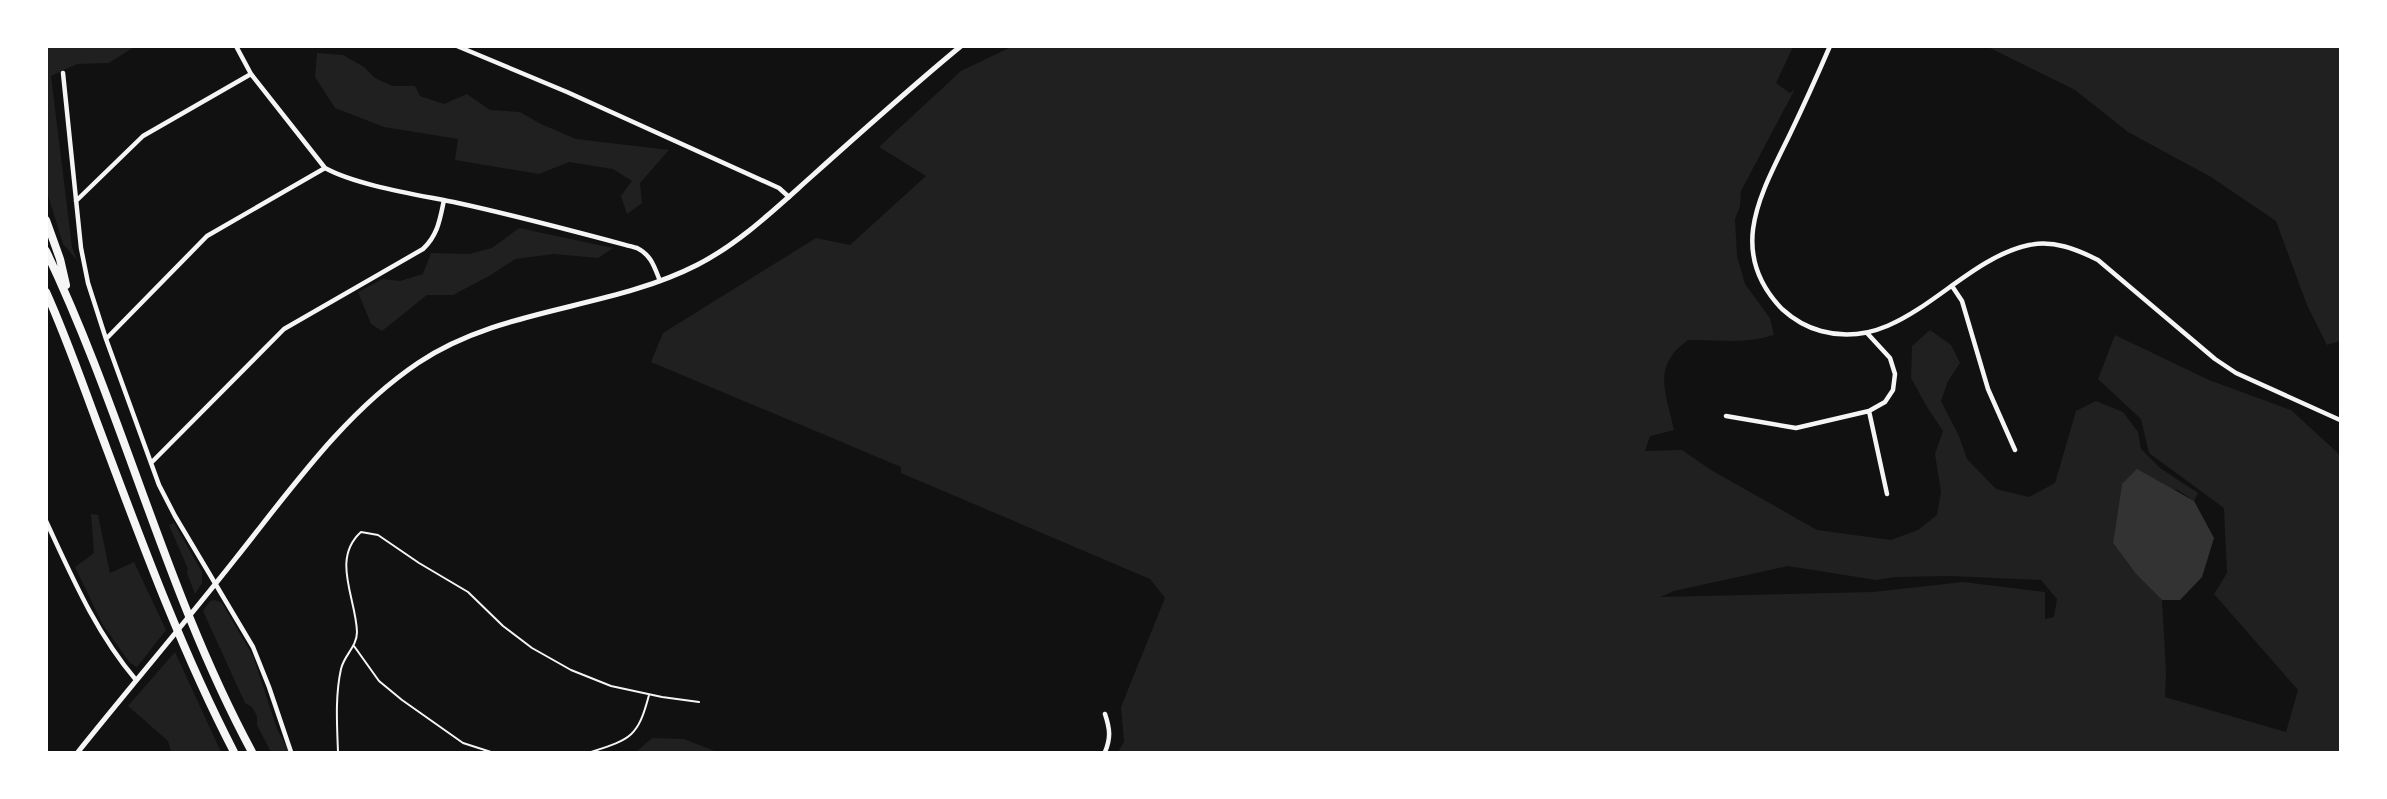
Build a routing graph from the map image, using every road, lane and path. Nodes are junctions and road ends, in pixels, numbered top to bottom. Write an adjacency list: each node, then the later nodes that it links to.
1 (236, 46): 6 (street)
2 (457, 46): 8 (street)
3 (962, 46): 8 (street)
4 (1830, 46): 17 (street)
5 (63, 73): 10 (street)
6 (251, 74): 7 (street); 10 (street)
7 (325, 168): 9 (street); 18 (street)
8 (789, 197): 13 (street)
9 (444, 200): 13 (street); 23 (street)
10 (75, 201): 18 (street)
11 (46, 220): 16 (highway)
12 (46, 251): 16 (highway)
13 (660, 281): 26 (street)
14 (1952, 286): 17 (street); 21 (street); 22 (street)
15 (46, 292): 33 (highway)
16 (70, 301): 34 (highway)
17 (1867, 333): 19 (street)
18 (106, 339): 23 (street)
19 (1869, 411): 20 (street); 24 (street)
20 (1725, 416)
21 (2340, 420)
22 (2014, 450)
23 (151, 463): 26 (street)
24 (1887, 494)
25 (46, 521): 28 (street)
26 (215, 585): 28 (street); 35 (street)
27 (354, 646): 29 (lane); 36 (lane); 37 (lane)
28 (136, 680): 32 (street)
29 (649, 694): 30 (lane); 38 (lane)
30 (699, 702)
31 (1105, 714): 39 (street)
32 (78, 753)
33 (234, 753)
34 (252, 753)
35 (291, 753)
36 (338, 753)
37 (491, 753)
38 (591, 753)
39 (1105, 753)

